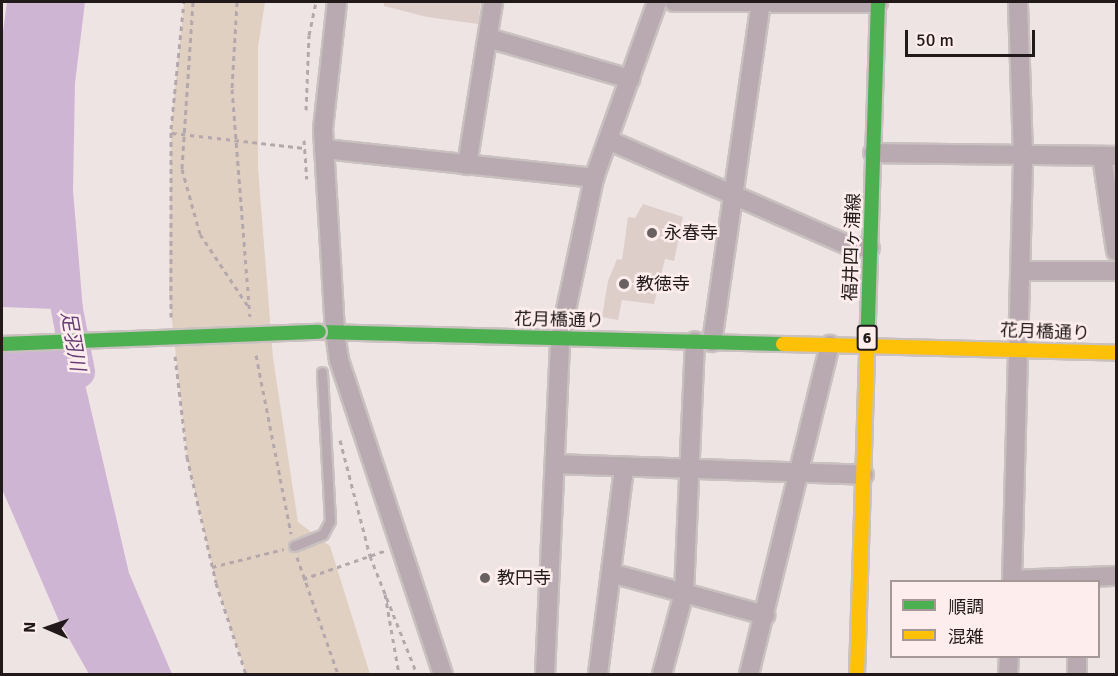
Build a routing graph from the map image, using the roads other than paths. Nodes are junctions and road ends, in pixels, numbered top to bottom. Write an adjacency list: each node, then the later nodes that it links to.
1 (337, 2): 12 (street)
2 (494, 2): 9 (street)
3 (657, 2): 10 (street)
4 (674, 2): 8 (street)
5 (815, 2): 6 (street); 8 (street)
6 (878, 2): 13 (street, 福井四ヶ浦線 / 6)
7 (1018, 2): 14 (street)
8 (761, 3): 18 (street)
9 (488, 38): 10 (street); 16 (street)
10 (630, 79): 11 (street)
11 (608, 140): 17 (street); 18 (street)
12 (324, 149): 16 (street); 23 (street)
13 (873, 153): 14 (street); 19 (street, 福井四ヶ浦線 / 6)
14 (1023, 155): 15 (street); 21 (street)
15 (1109, 156): 20 (street)
16 (467, 165): 17 (street)
17 (594, 178): 24 (street)
18 (734, 195): 19 (street); 25 (street)
19 (870, 248): 28 (street, 福井四ヶ浦線 / 6)
20 (1116, 251)
21 (1022, 271): 22 (street); 29 (street)
22 (1116, 271)
23 (327, 332): 24 (street, 花月橋通り); 26 (street, 花月橋通り, bridge); 48 (street)
24 (560, 338): 25 (street, 花月橋通り); 32 (street)
25 (704, 342): 27 (street, 花月橋通り); 34 (street)
26 (2, 344)
27 (830, 345): 28 (street, 花月橋通り); 35 (street)
28 (867, 347): 29 (street, 花月橋通り); 36 (street, 福井四ヶ浦線 / 6)
29 (1020, 349): 30 (street, 花月橋通り); 42 (street)
30 (1116, 352)
31 (322, 372): 37 (lane)
32 (555, 464): 33 (street); 49 (street)
33 (624, 467): 34 (street); 39 (street)
34 (691, 470): 35 (street); 44 (street)
35 (801, 474): 36 (street); 45 (street)
36 (864, 475): 53 (street, 福井四ヶ浦線 / 6)
37 (294, 546)
38 (1116, 560): 40 (street)
39 (611, 573): 44 (street); 50 (street)
40 (1116, 576): 41 (street)
41 (1080, 579): 43 (street)
42 (1012, 580)
43 (1046, 580)
44 (684, 593): 45 (street); 51 (street)
45 (765, 615): 52 (street)
46 (1009, 658): 54 (street)
47 (1077, 658): 55 (street)
48 (442, 675)
49 (545, 675)
50 (598, 675)
51 (662, 675)
52 (749, 675)
53 (857, 675)
54 (1008, 675)
55 (1077, 675)

